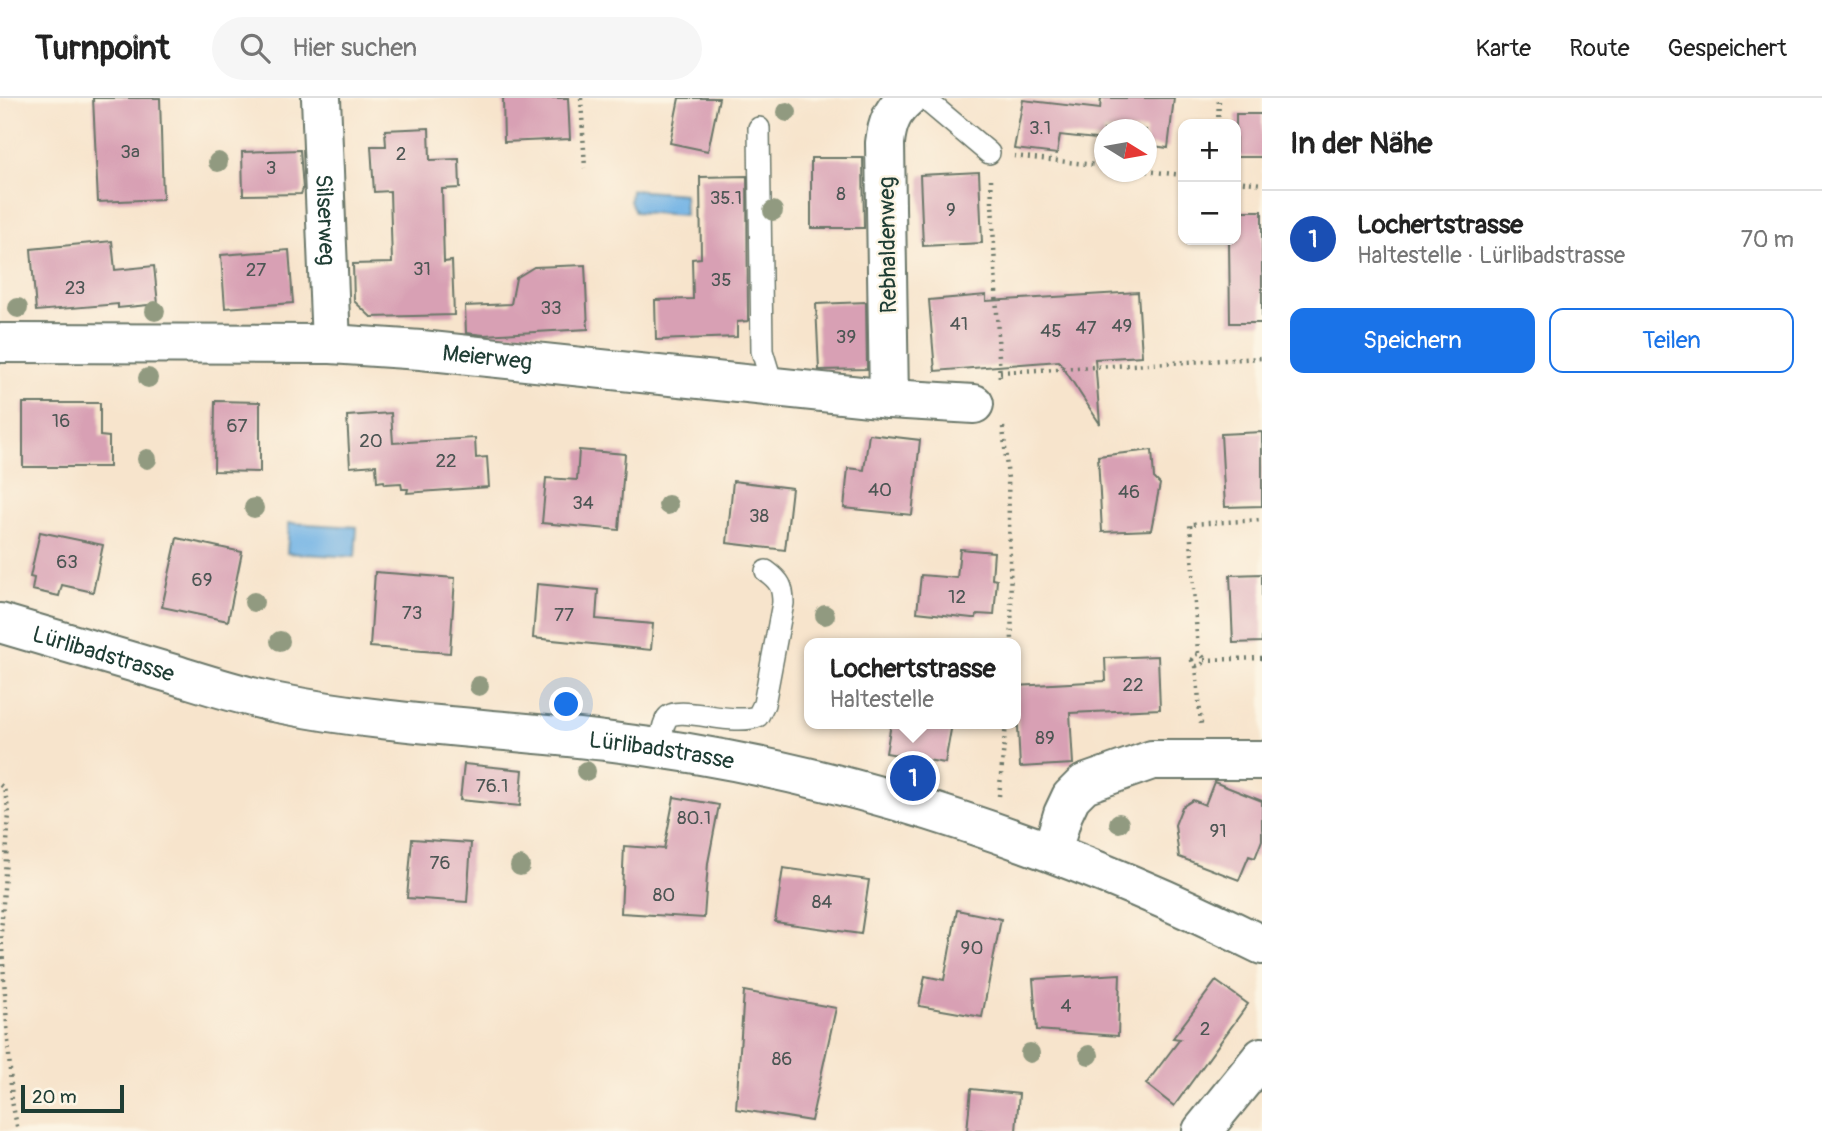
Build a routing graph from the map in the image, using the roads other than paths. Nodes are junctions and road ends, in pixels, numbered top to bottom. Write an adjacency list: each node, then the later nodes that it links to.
1 (321, 98): 7 (street, Silserweg)
2 (907, 98): 9 (street, Rebhaldenweg)
3 (921, 98): 5 (lane)
4 (759, 128): 8 (lane)
5 (989, 153)
6 (0, 343): 7 (street, Meierweg)
7 (331, 344): 8 (street, Meierweg)
8 (773, 387): 9 (street, Meierweg)
9 (889, 399): 10 (street, Meierweg)
10 (974, 404)
11 (766, 571): 13 (lane)
12 (0, 623): 13 (street, Lürlibadstrasse)
13 (659, 749): 15 (street, Lürlibadstrasse)
14 (1262, 760): 15 (street)
15 (1052, 852): 16 (street, Lürlibadstrasse)
16 (1262, 946)
17 (1262, 1057): 18 (street)
18 (1202, 1131)

